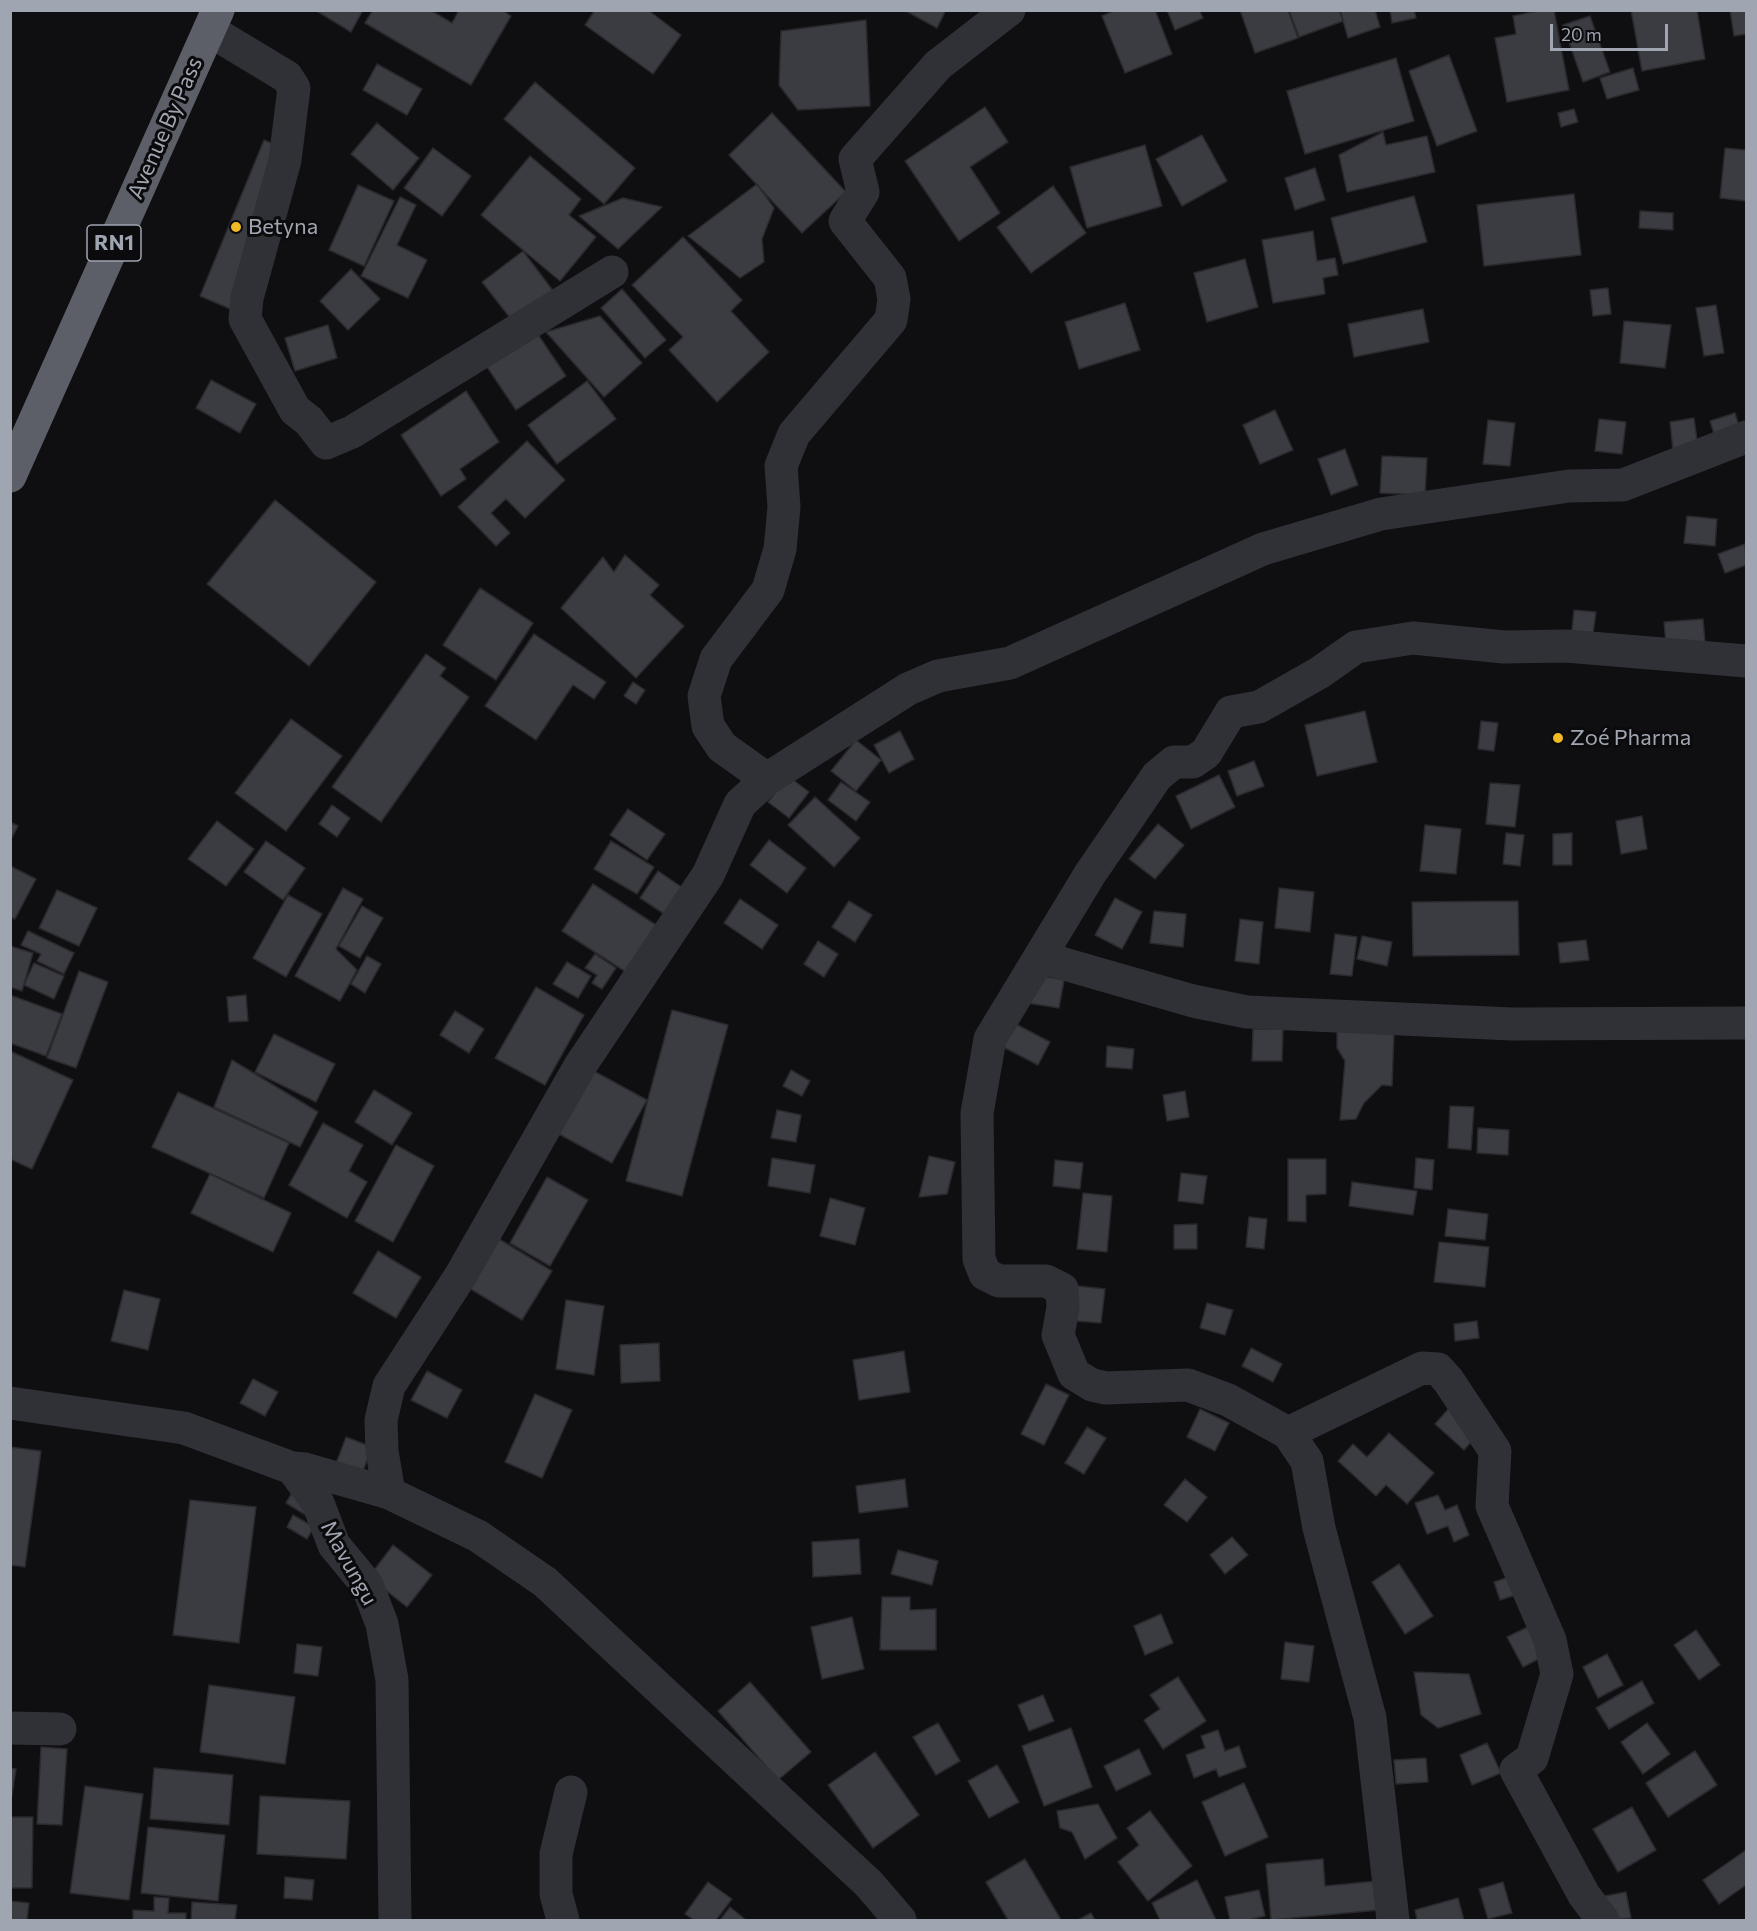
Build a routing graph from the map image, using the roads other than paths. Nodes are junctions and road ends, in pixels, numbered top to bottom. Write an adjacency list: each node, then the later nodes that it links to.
1 (1009, 10): 7 (street)
2 (213, 20): 3 (street); 5 (highway, Avenue By Pass / RN1)
3 (612, 272)
4 (1746, 437): 7 (street)
5 (10, 476)
6 (1746, 661): 8 (street)
7 (767, 779): 13 (street)
8 (1040, 957): 9 (street); 11 (street)
9 (1746, 1023)
10 (10, 1403): 12 (street)
11 (1288, 1433): 20 (street); 21 (street)
12 (292, 1468): 13 (street); 17 (street, Mavungu)
13 (388, 1493): 19 (street)
14 (10, 1728): 15 (street)
15 (60, 1729)
16 (571, 1792): 18 (street)
17 (394, 1920)
18 (563, 1920)
19 (900, 1920)
20 (1393, 1920)
21 (1603, 1920)

